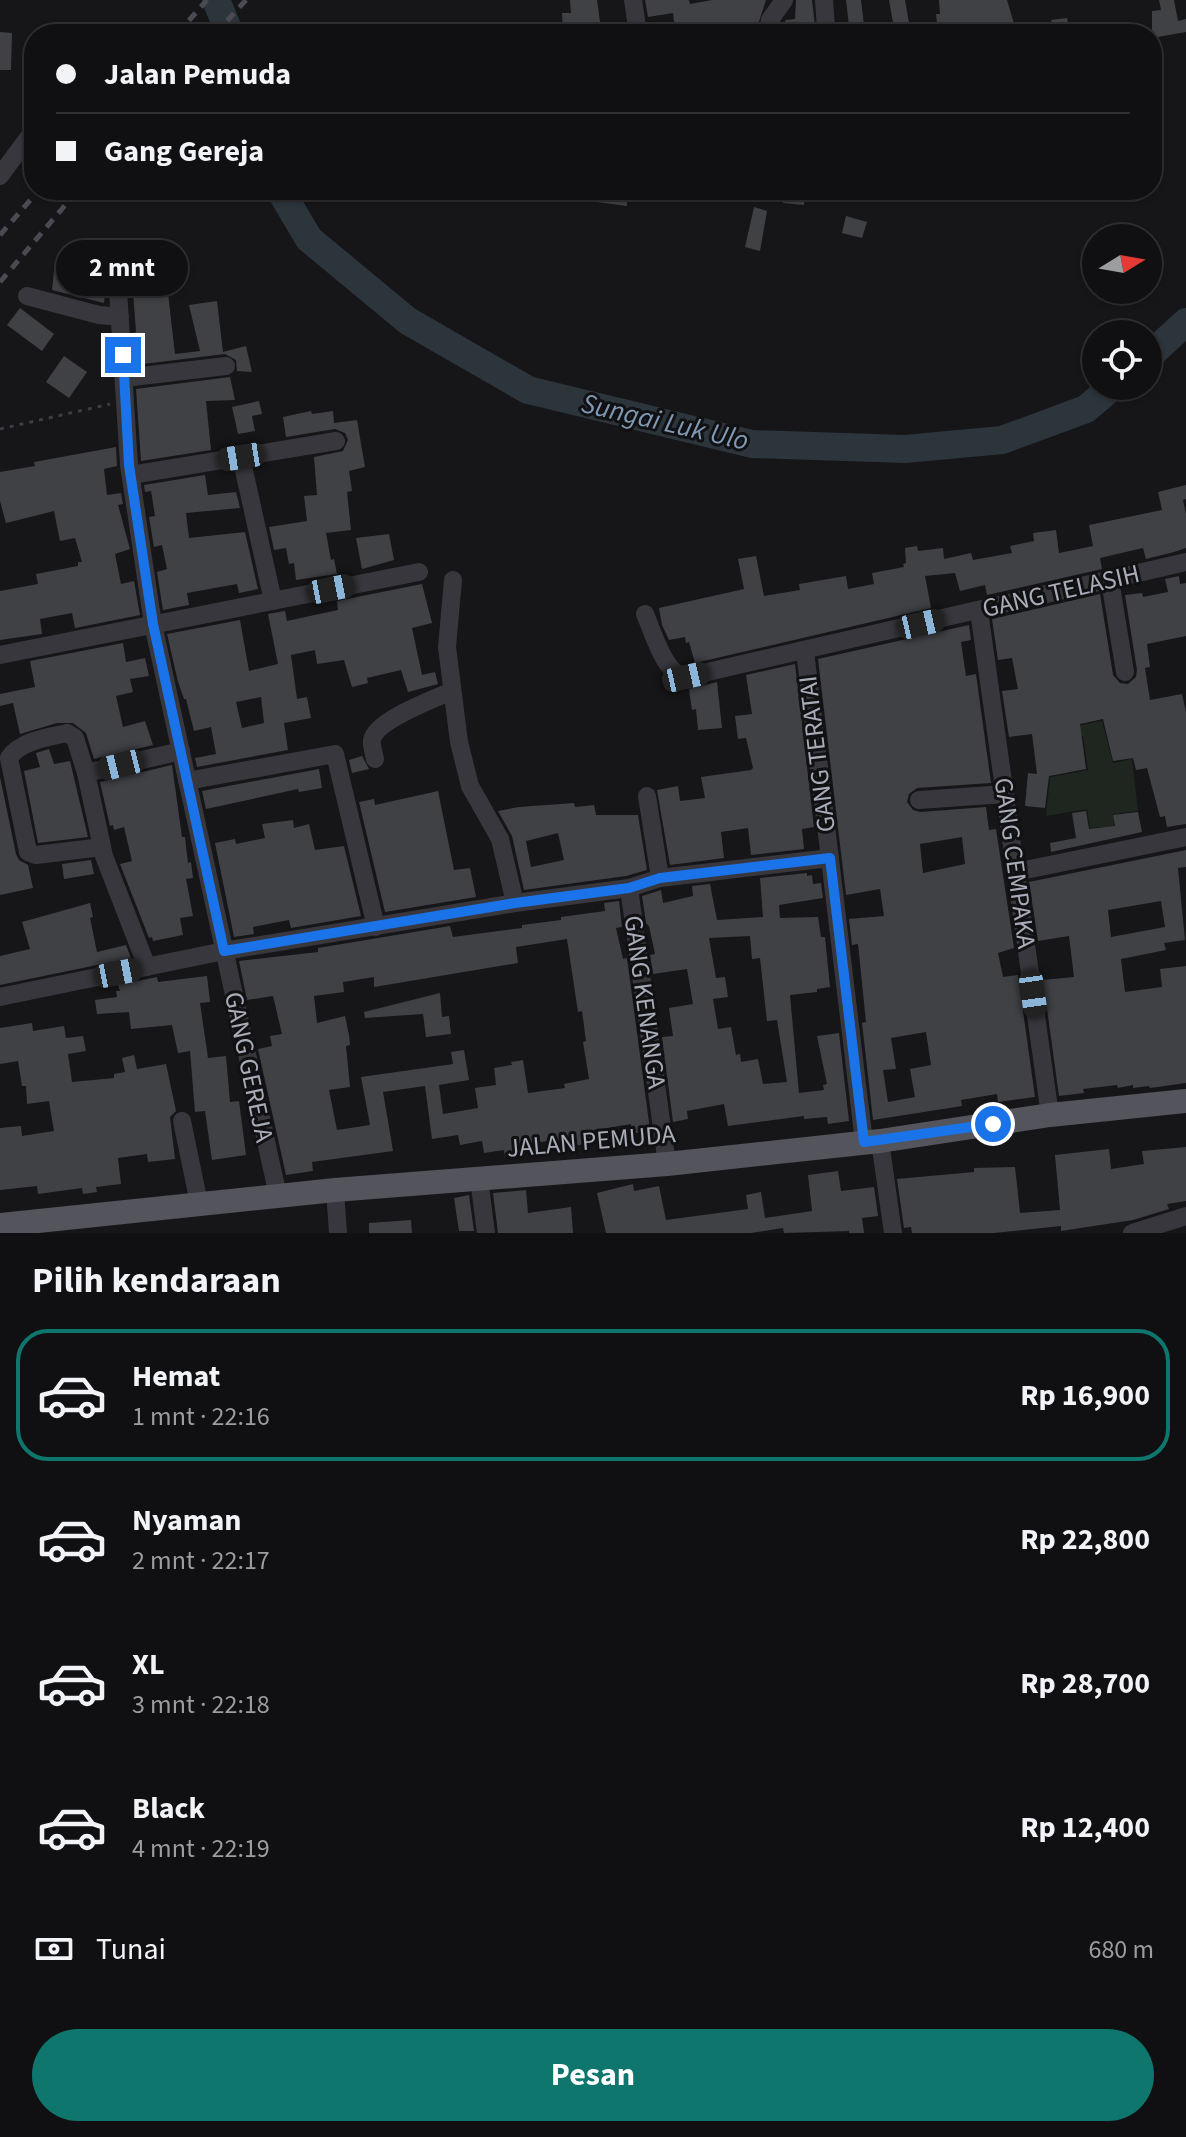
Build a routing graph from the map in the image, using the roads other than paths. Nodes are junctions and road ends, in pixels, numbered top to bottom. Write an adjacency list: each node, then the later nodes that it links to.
1 (633, 0): 4 (street)
2 (784, 0): 5 (street)
3 (824, 0): 6 (street)
4 (637, 24)
5 (769, 24)
6 (826, 24)
7 (24, 144): 8 (street)
8 (0, 176)
9 (117, 275): 11 (street, GANG GEREJA)
10 (27, 296): 11 (street)
11 (120, 317): 13 (street, GANG GEREJA)
12 (226, 366): 13 (street)
13 (124, 378): 16 (street, GANG GEREJA)
14 (336, 441): 15 (street)
15 (241, 457): 16 (street); 21 (street)
16 (131, 475): 24 (street, GANG GEREJA)
17 (1186, 562): 20 (street, GANG TELASIH)
18 (419, 572): 21 (street)
19 (453, 580): 28 (street)
20 (1110, 580): 22 (street, GANG TELASIH); 27 (street)
21 (273, 601): 24 (street)
22 (979, 611): 25 (street, GANG TELASIH); 33 (street, GANG CEMPAKA)
23 (645, 614): 25 (street, GANG TELASIH)
24 (153, 624): 26 (street); 29 (street, GANG GEREJA)
25 (805, 651): 38 (street, GANG TERATAI)
26 (0, 655)
27 (1125, 672)
28 (452, 691): 30 (street); 42 (street)
29 (181, 751): 31 (street); 32 (street, GANG GEREJA)
30 (375, 759)
31 (86, 773): 37 (street); 37 (street)
32 (187, 781): 43 (street); 44 (street, GANG GEREJA)
33 (1005, 794): 35 (street); 39 (street, GANG CEMPAKA)
34 (647, 796): 40 (street)
35 (919, 800)
36 (1186, 837): 39 (street)
37 (102, 847): 45 (street)
38 (830, 858): 40 (street); 50 (street, GANG TERATAI)
39 (1016, 872): 48 (street, GANG CEMPAKA)
40 (660, 878): 41 (street)
41 (629, 888): 42 (street); 51 (street, GANG KENANGA)
42 (515, 903): 43 (street)
43 (376, 927): 44 (street)
44 (224, 951): 45 (street); 54 (street, GANG GEREJA)
45 (147, 967): 46 (street)
46 (0, 997)
47 (1186, 1101): 48 (main road, JALAN PEMUDA)
48 (1050, 1115): 50 (main road, JALAN PEMUDA)
49 (182, 1121): 55 (street)
50 (872, 1141): 51 (main road, JALAN PEMUDA); 61 (street, GANG TERATAI)
51 (667, 1164): 52 (main road, JALAN PEMUDA)
52 (479, 1179): 53 (main road, JALAN PEMUDA); 60 (street)
53 (335, 1190): 54 (main road, JALAN PEMUDA); 59 (street)
54 (278, 1196): 55 (main road, JALAN PEMUDA)
55 (199, 1203): 57 (main road, JALAN PEMUDA)
56 (1186, 1216): 62 (street)
57 (108, 1223): 58 (main road, JALAN PEMUDA)
58 (0, 1225)
59 (338, 1233)
60 (486, 1233)
61 (893, 1233)
62 (1132, 1233)

